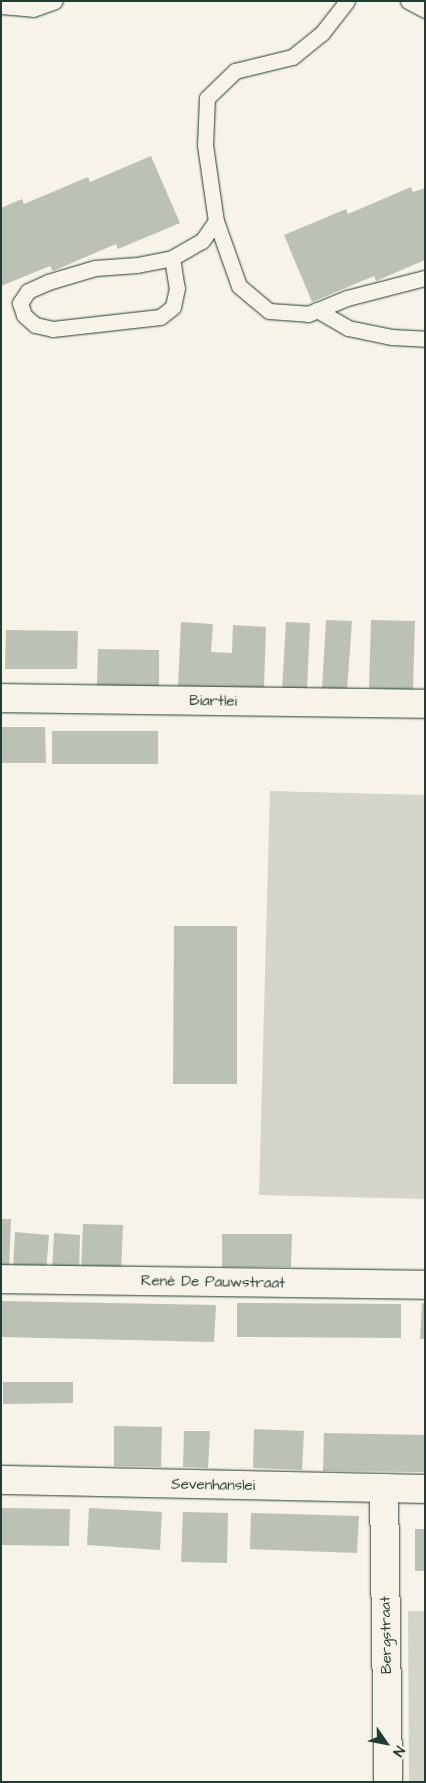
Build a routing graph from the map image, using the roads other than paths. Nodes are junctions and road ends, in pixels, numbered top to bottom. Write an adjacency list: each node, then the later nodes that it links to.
1 (55, 1): 4 (lane)
2 (347, 1): 6 (lane)
3 (408, 1): 5 (lane)
4 (1, 6)
5 (425, 10)
6 (216, 221): 7 (lane); 9 (lane)
7 (172, 258): 7 (lane)
8 (425, 278): 9 (lane)
9 (318, 310): 10 (lane)
10 (425, 339)
11 (1, 698): 12 (street, Biartlei)
12 (425, 704)
13 (1, 1279): 14 (street, René De Pauwstraat)
14 (425, 1284)
15 (1, 1480): 16 (street, Sevenhanslei)
16 (384, 1488): 17 (street, Sevenhanslei); 18 (street, Bergstraat)
17 (425, 1489)
18 (388, 1782)

